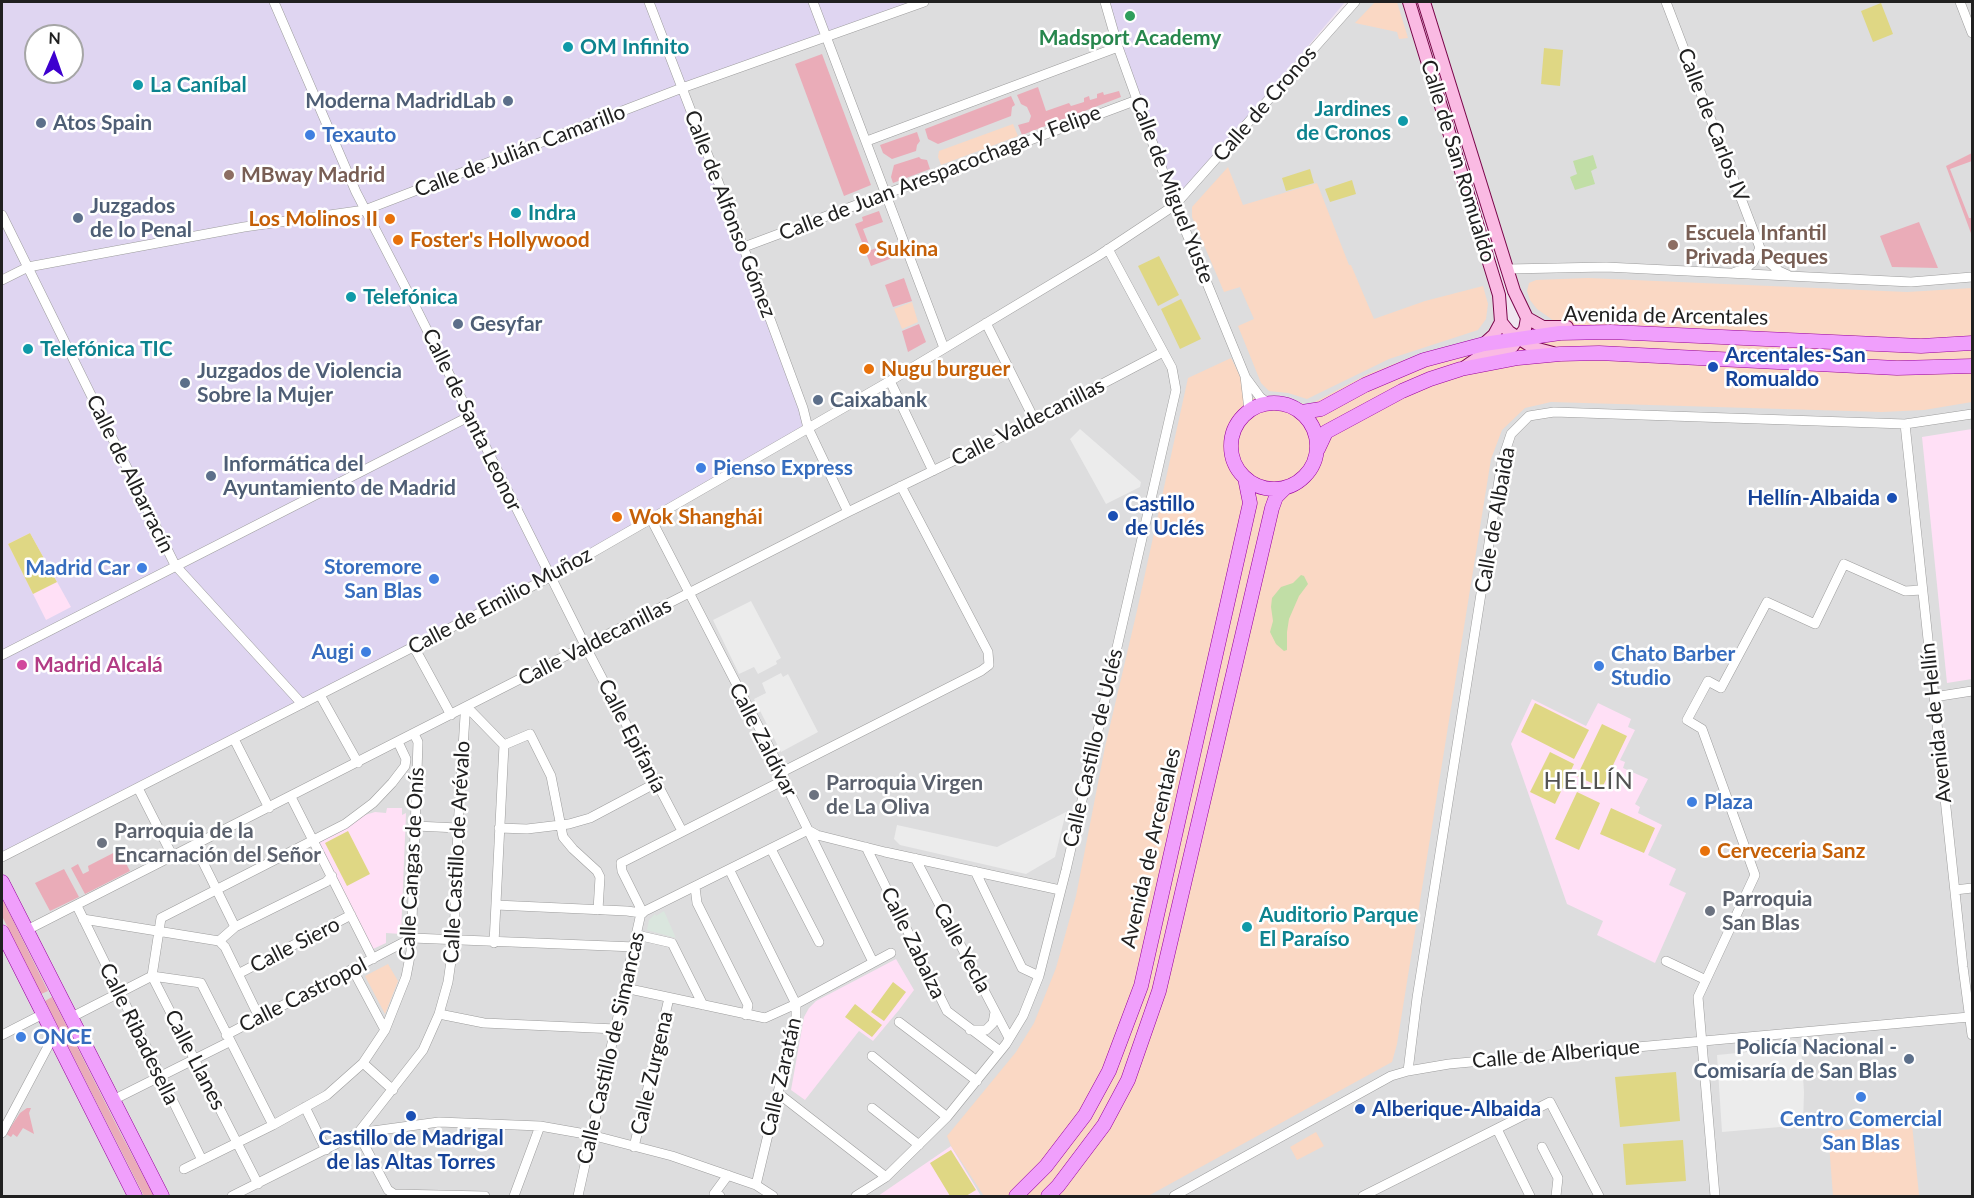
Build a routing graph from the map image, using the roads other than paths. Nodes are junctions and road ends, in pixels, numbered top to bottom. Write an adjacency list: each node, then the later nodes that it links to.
1 (274, 2): 19 (street, Calle de Santa Leonor)
2 (649, 2): 14 (street, Calle de Alfonso Gómez)
3 (813, 2): 12 (street)
4 (924, 2): 12 (street, Calle de Julián Camarillo)
5 (1106, 2): 13 (street, Calle de Miguel Yuste)
6 (1355, 2): 18 (street, Calle de Cronos)
7 (1409, 2): 31 (main road, Calle de San Romualdo)
8 (1424, 2): 25 (main road, Calle de San Romualdo)
9 (1666, 2): 22 (street, Calle de Carlos IV)
10 (1960, 2): 11 (street)
11 (1972, 33)
12 (826, 37): 14 (street, Calle de Julián Camarillo); 16 (street)
13 (1118, 46): 15 (street, Calle de Miguel Yuste); 16 (street)
14 (682, 88): 19 (street, Calle de Julián Camarillo); 21 (street, Calle de Alfonso Gómez)
15 (1137, 100): 17 (street, Calle de Juan Arespacochaga y Felipe); 18 (street, Calle de Miguel Yuste)
16 (867, 141): 17 (street)
17 (887, 193): 21 (street, Calle de Juan Arespacochaga y Felipe); 37 (street)
18 (1175, 206): 23 (street, Calle de Emilio Muñoz); 42 (street, Calle de Miguel Yuste)
19 (365, 210): 24 (street, Calle de Julián Camarillo); 48 (street, Calle de Santa Leonor)
20 (2, 215): 24 (street, Calle de Albarracín)
21 (744, 247): 51 (street, Calle de Alfonso Gómez)
22 (1760, 248): 26 (street); 27 (street, Calle de Carlos IV)
23 (1108, 249): 32 (street, Calle de Emilio Muñoz); 38 (street, Calle Castillo de Uclés)
24 (28, 267): 29 (street, Calle de Julián Camarillo); 59 (street, Calle de Albarracín)
25 (1508, 269): 26 (street); 30 (main road, Calle de San Romualdo)
26 (1731, 274): 27 (street)
27 (1790, 276): 28 (street)
28 (1972, 277)
29 (2, 280)
30 (1527, 318): 33 (main road); 34 (main road)
31 (1502, 322): 34 (main road); 36 (main road)
32 (986, 323): 37 (street, Calle de Emilio Muñoz); 49 (street)
33 (1624, 333): 34 (main road, Avenida de Arcentales); 35 (main road, Avenida de Arcentales)
34 (1519, 339): 36 (main road, Avenida de Arcentales); 39 (main road); 41 (main road)
35 (1972, 343)
36 (1484, 344): 46 (main road, Avenida de Arcentales)
37 (944, 348): 43 (street, Calle de Emilio Muñoz)
38 (1163, 352): 49 (street, Calle Valdecanillas); 102 (street, Calle Castillo de Uclés)
39 (1560, 354): 40 (main road, Avenida de Arcentales); 41 (main road, Avenida de Arcentales)
40 (1972, 366)
41 (1461, 369): 52 (main road, Avenida de Arcentales)
42 (1245, 376): 44 (street, Calle de Miguel Yuste); 45 (street, Calle de Miguel Yuste)
43 (890, 381): 51 (street, Calle de Emilio Muñoz); 53 (street)
44 (1268, 403): 45 (main road); 46 (main road)
45 (1250, 410): 54 (main road)
46 (1302, 412): 52 (main road)
47 (1972, 414): 50 (street, Calle de Albaida)
48 (470, 416): 59 (street); 60 (street, Calle de Santa Leonor)
49 (1034, 419): 53 (street, Calle Valdecanillas)
50 (1905, 424): 61 (street, Avenida de Hellín); 157 (street, Calle de Albaida)
51 (808, 428): 57 (street, Calle de Alfonso Gómez); 58 (street, Calle de Emilio Muñoz)
52 (1318, 449): 56 (main road)
53 (933, 471): 55 (street, Calle Valdecanillas)
54 (1245, 478): 56 (main road); 193 (main road, Avenida de Arcentales)
55 (901, 486): 57 (street, Calle Valdecanillas); 77 (street)
56 (1286, 488): 194 (main road, Avenida de Arcentales)
57 (848, 512): 62 (street, Calle Valdecanillas)
58 (651, 519): 60 (street, Calle de Emilio Muñoz); 62 (street, Calle Zaldívar)
59 (175, 565): 65 (street); 69 (street, Calle de Albarracín)
60 (550, 577): 63 (street, Calle de Emilio Muñoz); 64 (street, Calle Epifanía)
61 (1922, 591): 68 (street, Avenida de Hellín); 130 (street)
62 (690, 593): 64 (street, Calle Valdecanillas); 77 (street, Calle Zaldívar)
63 (414, 647): 67 (street, Calle de Emilio Muñoz); 71 (street)
64 (586, 647): 70 (street, Calle Valdecanillas); 78 (street, Calle Epifanía)
65 (2, 655)
66 (1972, 691): 68 (street)
67 (320, 695): 69 (street, Calle de Emilio Muñoz); 76 (street)
68 (1934, 697): 103 (street, Avenida de Hellín)
69 (302, 704): 73 (street, Calle de Emilio Muñoz)
70 (467, 707): 71 (street, Calle Valdecanillas); 75 (street); 84 (street, Calle Castillo de Arévalo)
71 (451, 715): 72 (street, Calle Valdecanillas)
72 (414, 734): 74 (street, Calle Valdecanillas); 83 (street, Calle Cangas de Onís)
73 (234, 739): 79 (street, Calle de Emilio Muñoz); 81 (street)
74 (398, 742): 76 (street, Calle Valdecanillas); 88 (street)
75 (504, 746): 82 (street); 85 (street)
76 (358, 763): 80 (street, Calle Valdecanillas)
77 (783, 776): 86 (street, Calle Zaldívar); 87 (street)
78 (656, 783): 82 (street); 87 (street, Calle Epifanía)
79 (138, 788): 92 (street, Calle de Emilio Muñoz); 93 (street)
80 (291, 797): 81 (street, Calle Valdecanillas); 88 (street)
81 (268, 808): 89 (street, Calle Valdecanillas)
82 (560, 825): 85 (street); 106 (street)
83 (416, 826): 84 (street); 115 (street, Calle Cangas de Onís)
84 (458, 828): 116 (street, Calle Castillo de Arévalo)
85 (499, 828): 104 (street)
86 (808, 830): 90 (street); 91 (street, Calle Castillo de Simancas); 124 (street, Calle Zaldívar)
87 (682, 831): 107 (street)
88 (313, 840): 97 (street); 101 (street)
89 (195, 846): 93 (street, Calle Valdecanillas); 101 (street)
90 (866, 847): 94 (street); 146 (street, Calle Zabalza)
91 (771, 849): 95 (street, Calle Castillo de Simancas); 118 (street)
92 (2, 857)
93 (173, 857): 105 (street, Calle Valdecanillas)
94 (915, 858): 96 (street); 136 (street, Calle Yecla)
95 (730, 871): 99 (street, Calle Castillo de Simancas); 134 (street)
96 (975, 871): 102 (street); 129 (street)
97 (332, 876): 108 (street); 110 (street)
98 (2, 882): 111 (main road)
99 (695, 887): 107 (street, Calle Castillo de Simancas); 139 (street)
100 (1972, 888): 103 (street)
101 (216, 890): 110 (street); 113 (street)
102 (1060, 890): 129 (street, Calle Castillo de Uclés)
103 (1955, 890): 125 (street, Avenida de Hellín)
104 (495, 905): 106 (street); 119 (street)
105 (77, 906): 109 (street, Calle Ribadesella); 111 (street, Calle Valdecanillas)
106 (598, 910): 107 (street)
107 (642, 913): 114 (street, Calle Castillo de Simancas)
108 (351, 915): 122 (street); 127 (street, Calle Siero)
109 (83, 919): 113 (street); 132 (street, Calle Ribadesella)
110 (235, 927): 117 (street)
111 (27, 930): 141 (main road)
112 (2, 932): 137 (main road)
113 (158, 932): 117 (street); 128 (street)
114 (637, 935): 120 (street, Calle Castillo de Simancas); 135 (street)
115 (412, 938): 116 (street); 122 (street, Calle Castropol); 145 (street, Calle Cangas de Onís)
116 (454, 940): 119 (street); 138 (street, Calle Castillo de Arévalo)
117 (219, 941): 127 (street)
118 (819, 942)
119 (494, 943): 120 (street)
120 (635, 947): 131 (street, Calle Castillo de Simancas)
121 (891, 953): 124 (street, Calle Zaratán)
122 (373, 959): 126 (street, Calle Castropol)
123 (1666, 961): 130 (street)
124 (873, 962): 134 (street, Calle Zaratán)
125 (1968, 966): 142 (street, Avenida de Hellín)
126 (353, 970): 140 (street, Calle Castropol); 145 (street)
127 (238, 975): 140 (street)
128 (152, 976): 132 (street); 150 (street); 155 (street, Calle Llanes)
129 (1039, 976): 151 (street, Calle Castillo de Uclés)
130 (1706, 980): 152 (street)
131 (625, 988): 133 (street); 144 (street, Calle Castillo de Simancas)
132 (118, 993): 141 (street); 158 (street, Calle Ribadesella)
133 (669, 998): 135 (street); 174 (street, Calle Zurgena)
134 (796, 1004): 139 (street); 161 (street, Calle Zaratán)
135 (703, 1005): 139 (street)
136 (995, 1012): 146 (street); 151 (street, Calle Yecla)
137 (43, 1014): 147 (street); 149 (main road)
138 (439, 1014): 144 (street); 160 (street, Calle Castillo de Arévalo)
139 (746, 1015)
140 (259, 1017): 150 (street, Calle Castropol)
141 (70, 1018): 162 (main road)
142 (1970, 1020): 148 (street, Avenida de Hellín); 152 (street, Calle de Alberique)
143 (899, 1022): 159 (street)
144 (616, 1029): 171 (street, Calle Castillo de Simancas)
145 (385, 1030): 156 (street, Calle Cangas de Onís)
146 (970, 1030): 153 (street, Calle Zabalza)
147 (2, 1035)
148 (1972, 1035)
149 (53, 1037): 169 (street); 184 (main road)
150 (227, 1038): 155 (street, Calle Castropol); 166 (street)
151 (1009, 1038): 153 (street, Calle Castillo de Uclés)
152 (1701, 1041): 157 (street, Calle de Alberique); 200 (street)
153 (1000, 1051): 159 (street, Calle Castillo de Uclés)
154 (872, 1056): 165 (street)
155 (195, 1059): 158 (street, Calle Castropol); 172 (street, Calle Llanes)
156 (363, 1064): 160 (street); 163 (street, Calle Cangas de Onís)
157 (1408, 1071): 195 (street, Calle de Alberique)
158 (160, 1078): 162 (street, Calle Castropol); 177 (street, Calle Ribadesella)
159 (977, 1081): 165 (street, Calle Castillo de Uclés)
160 (393, 1090): 170 (street, Calle Castillo de Arévalo)
161 (779, 1094): 180 (street); 182 (street, Calle Zaratán)
162 (113, 1100): 185 (main road)
163 (305, 1107): 166 (street, Calle Cangas de Onís); 176 (street)
164 (872, 1108): 173 (street)
165 (947, 1117): 173 (street, Calle Castillo de Uclés)
166 (273, 1125): 172 (street, Calle Cangas de Onís)
167 (540, 1126): 170 (street); 171 (street); 189 (street)
168 (1497, 1129): 196 (street); 197 (street); 199 (street)
169 (2, 1133)
170 (358, 1133): 176 (street, Calle Castillo de Arévalo); 188 (street)
171 (591, 1135): 174 (street); 190 (street, Calle Castillo de Simancas)
172 (237, 1142): 177 (street, Calle Cangas de Onís); 181 (street, Calle Llanes)
173 (919, 1145): 180 (street, Calle Castillo de Uclés)
174 (634, 1147): 179 (street)
175 (1542, 1147): 198 (street)
176 (326, 1150): 181 (street, Calle Castillo de Arévalo)
177 (202, 1160): 178 (street, Calle Cangas de Onís)
178 (184, 1169)
179 (728, 1175): 182 (street); 183 (street)
180 (886, 1177): 192 (street, Calle Castillo de Uclés)
181 (255, 1185): 186 (street, Calle Castillo de Arévalo); 187 (street, Calle Llanes)
182 (756, 1185): 191 (street)
183 (716, 1196)
184 (135, 1197)
185 (162, 1197)
186 (231, 1197)
187 (257, 1197)
188 (485, 1197)
189 (514, 1197)
190 (578, 1197)
191 (773, 1197)
192 (856, 1197)
193 (1016, 1197)
194 (1048, 1197)
195 (1174, 1197)
196 (1363, 1197)
197 (1530, 1197)
198 (1556, 1197)
199 (1599, 1197)
200 (1714, 1197)

